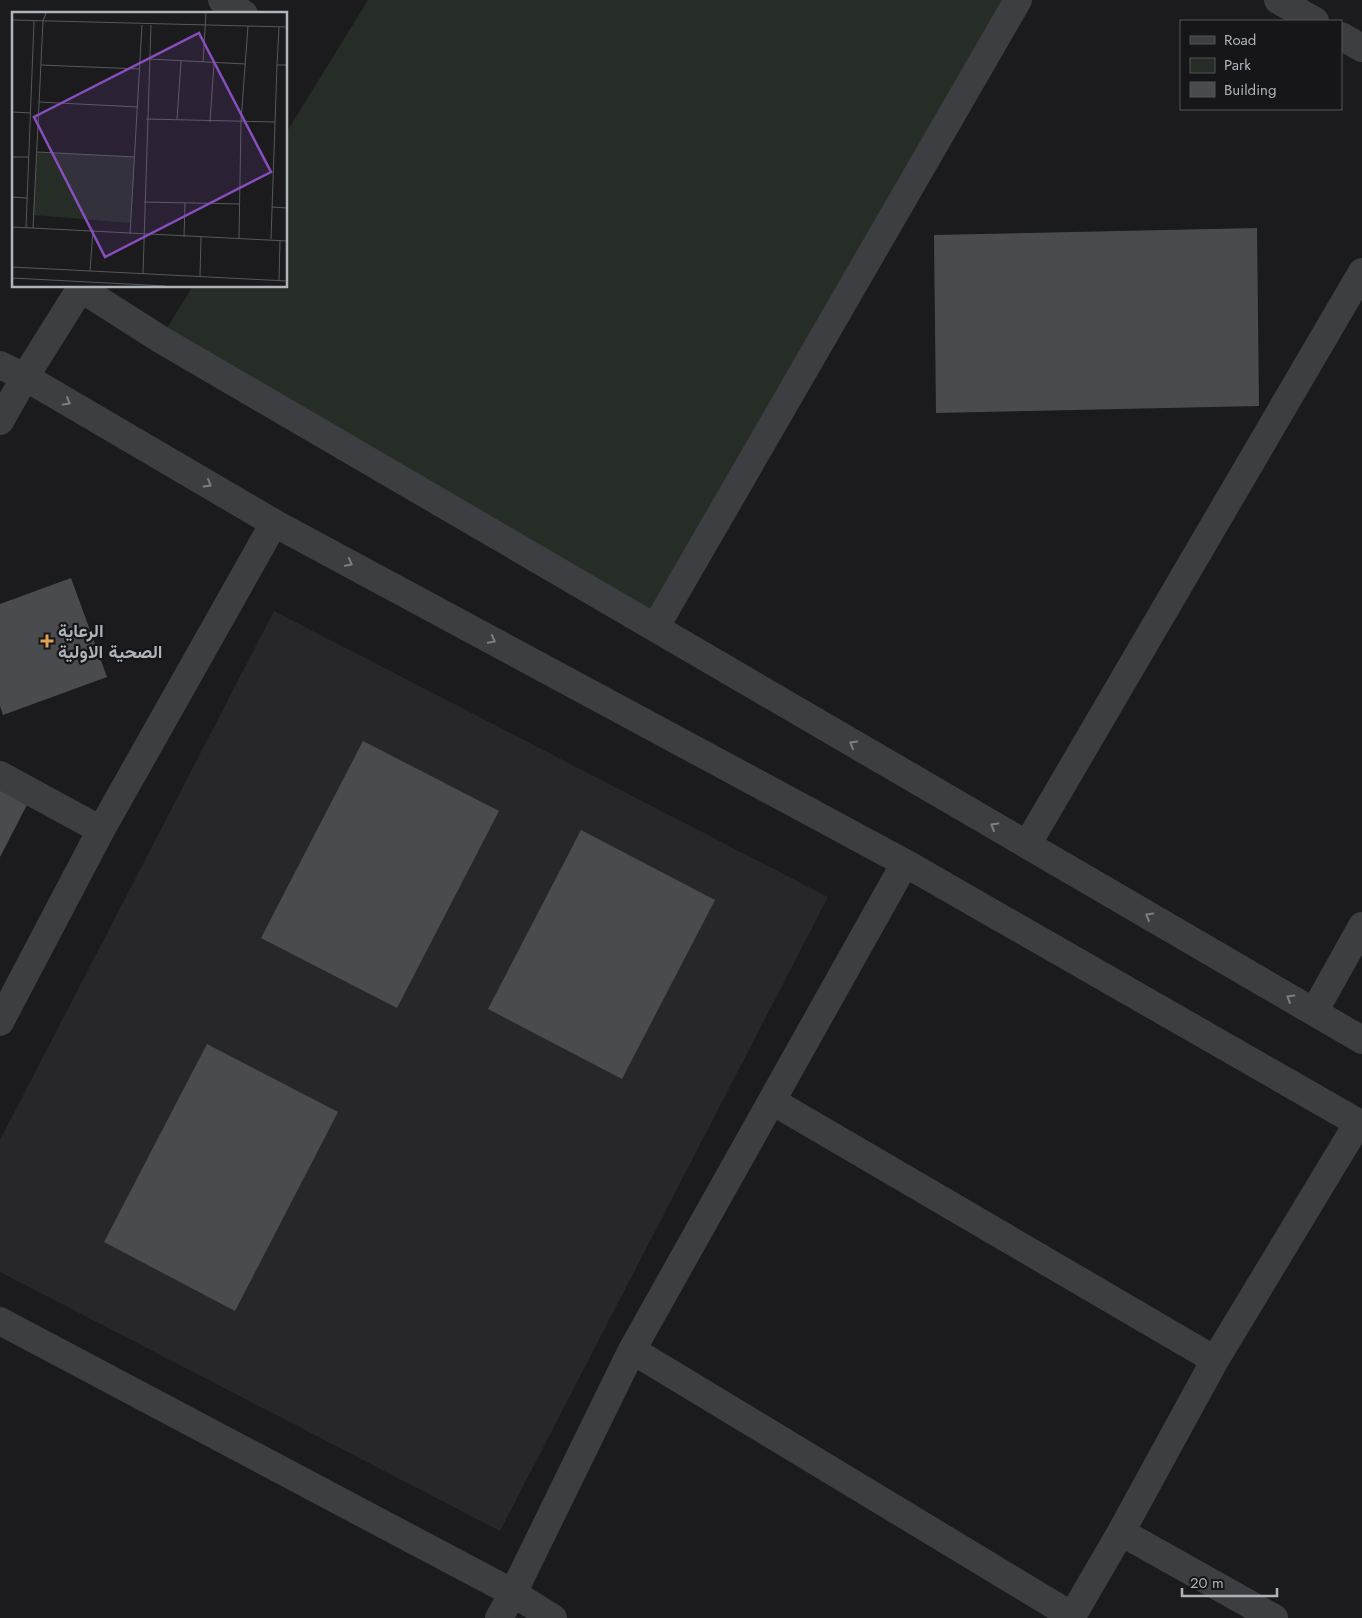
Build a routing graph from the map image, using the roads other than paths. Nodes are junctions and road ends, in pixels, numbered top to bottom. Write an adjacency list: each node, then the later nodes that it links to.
1 (222, 0): 5 (street)
2 (260, 0): 6 (street)
3 (1018, 0): 17 (street)
4 (1278, 0): 7 (street)
5 (241, 12)
6 (253, 12)
7 (1313, 20)
8 (1342, 37): 9 (street)
9 (1362, 48)
10 (1362, 272): 20 (street)
11 (80, 288): 14 (street)
12 (83, 288): 17 (street)
13 (0, 365): 14 (street)
14 (25, 377): 15 (street); 16 (street, one-way to 16)
15 (0, 421)
16 (274, 523): 19 (street); 21 (street, one-way to 21)
17 (655, 628): 20 (street, one-way to 17)
18 (0, 775): 19 (street)
19 (101, 830): 24 (street)
20 (1027, 845): 23 (street, one-way to 20)
21 (906, 862): 26 (street); 27 (street)
22 (1362, 926): 23 (street)
23 (1314, 1012): 25 (street)
24 (0, 1022)
25 (1362, 1040)
26 (772, 1101): 29 (street); 30 (street)
27 (1360, 1124): 30 (street)
28 (0, 1321): 32 (street)
29 (632, 1350): 32 (street); 33 (street)
30 (1215, 1360): 31 (street)
31 (1121, 1532): 33 (street); 36 (street)
32 (513, 1593): 34 (street); 35 (street)
33 (1071, 1617)
34 (499, 1618)
35 (553, 1618)
36 (1274, 1618)

